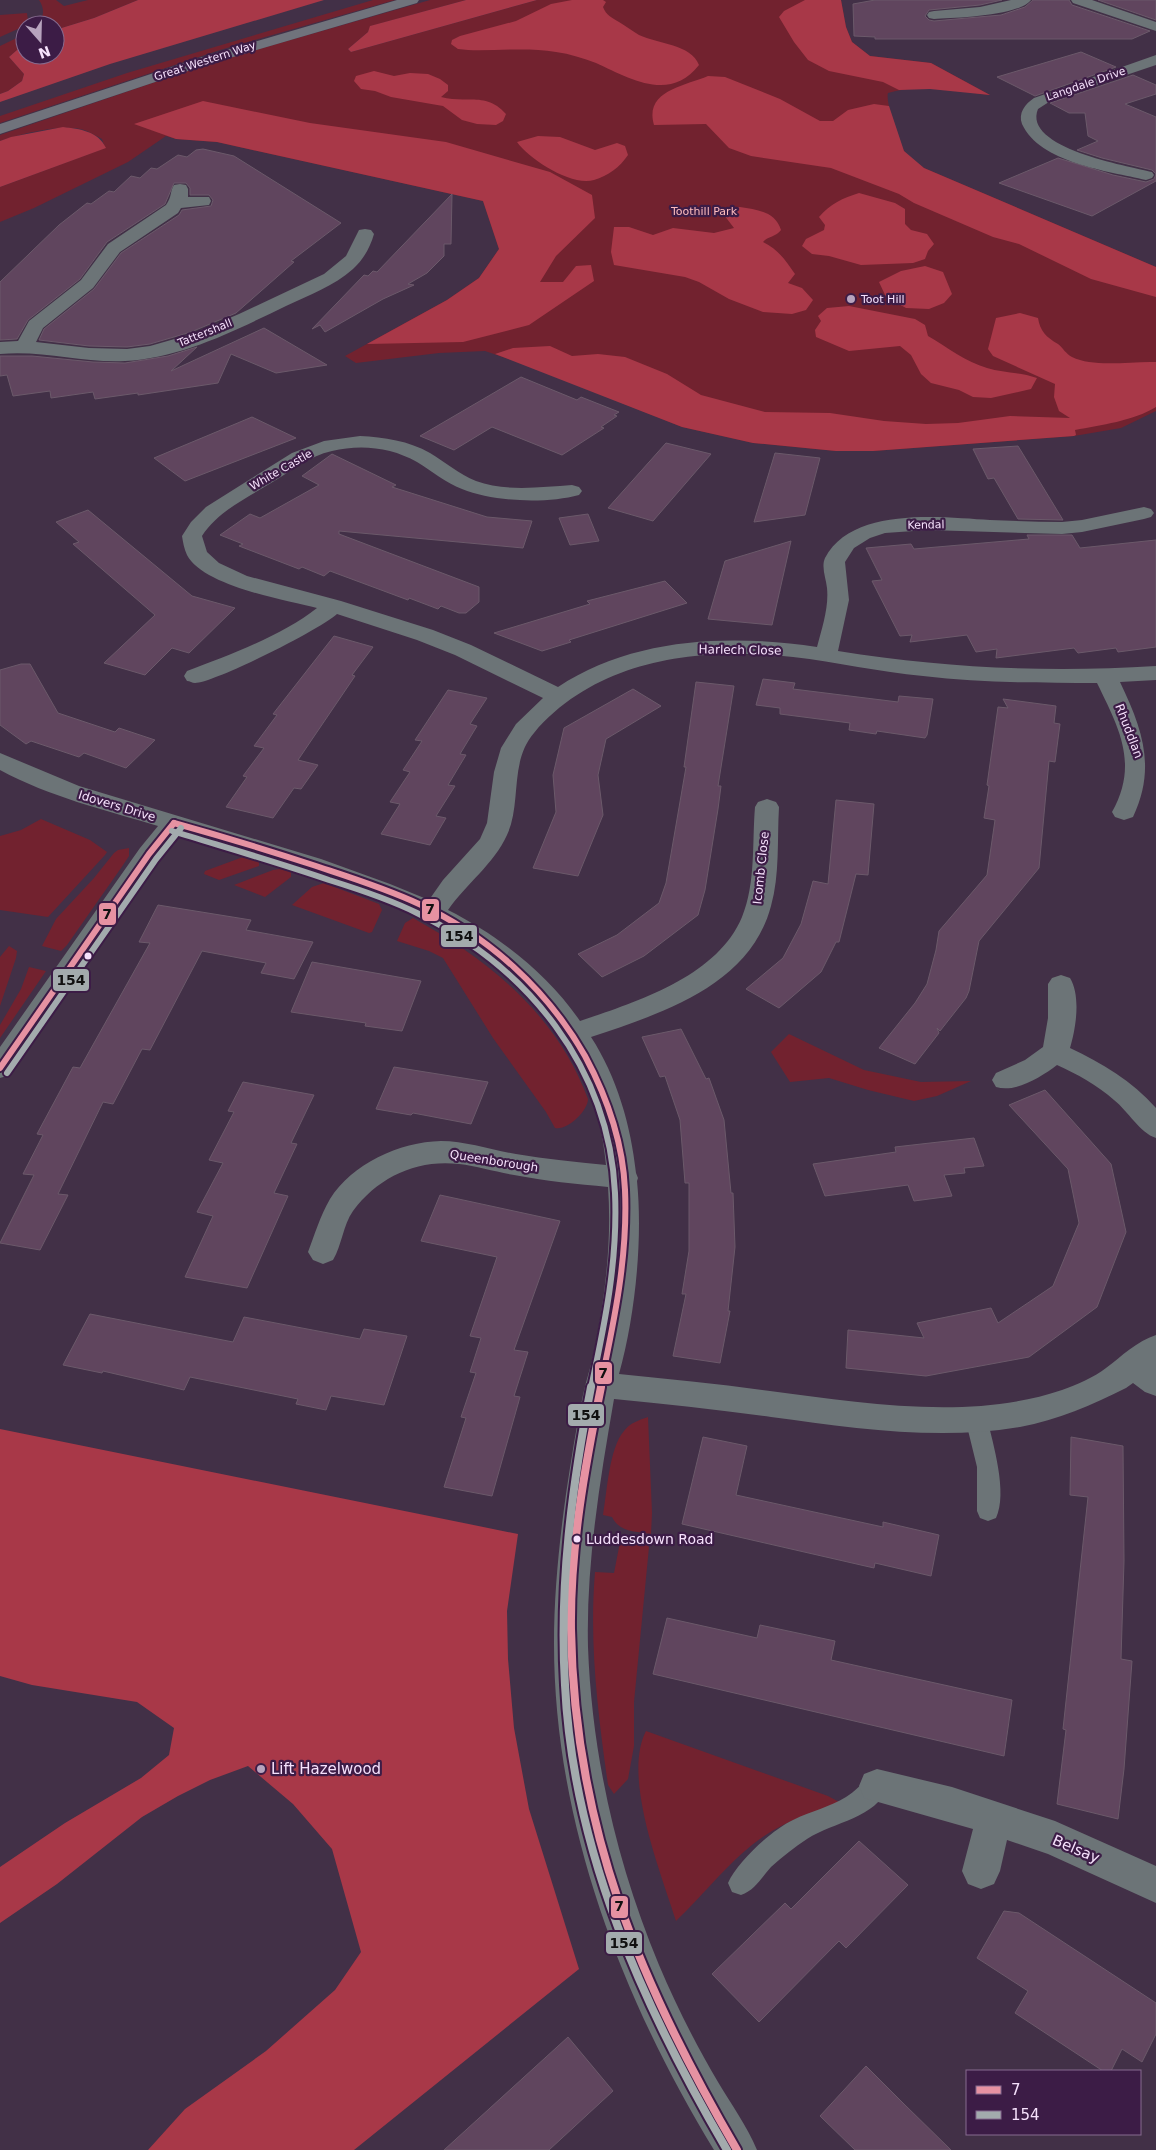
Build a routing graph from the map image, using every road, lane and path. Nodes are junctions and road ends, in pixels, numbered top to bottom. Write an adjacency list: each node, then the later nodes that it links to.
1 (412, 0): 7 (main road, Great Western Way)
2 (1024, 0): 4 (street)
3 (1078, 0): 5 (street)
4 (934, 15)
5 (1156, 27)
6 (1151, 65): 8 (street, Langdale Drive)
7 (0, 129)
8 (1146, 175)
9 (203, 201): 11 (street)
10 (368, 242): 11 (street, Tattershall)
11 (25, 346): 12 (street, Tattershall)
12 (0, 348)
13 (572, 491): 15 (street, White Castle)
14 (1109, 502): 16 (street, Kendal)
15 (332, 606): 18 (street); 20 (street, White Castle)
16 (826, 656): 19 (street, Harlech Close); 20 (street, Harlech Close)
17 (1156, 673): 19 (street, Harlech Close)
18 (195, 676)
19 (1106, 677): 23 (street, Rhuddlan)
20 (558, 696): 25 (street, Harlech Close)
21 (0, 760): 24 (street, Idovers Drive)
22 (767, 807): 27 (street, Icomb Close)
23 (1124, 812)
24 (174, 823): 25 (street, Idovers Drive); 29 (street)
25 (434, 911): 27 (street, Idovers Drive)
26 (1061, 984): 28 (street)
27 (574, 1033): 32 (street, Idovers Drive)
28 (1055, 1052): 30 (street); 31 (street)
29 (0, 1068)
30 (1006, 1080)
31 (1156, 1128)
32 (624, 1178): 33 (street, Queenborough); 35 (street, Idovers Drive)
33 (323, 1252)
34 (1149, 1366): 36 (street)
35 (601, 1385): 36 (street); 43 (street, Idovers Drive)
36 (976, 1418): 37 (lane)
37 (988, 1511)
38 (877, 1786): 39 (street, Belsay); 41 (lane)
39 (994, 1818): 40 (street); 42 (street, Belsay)
40 (981, 1871)
41 (742, 1883)
42 (1156, 1885)
43 (737, 2150)

